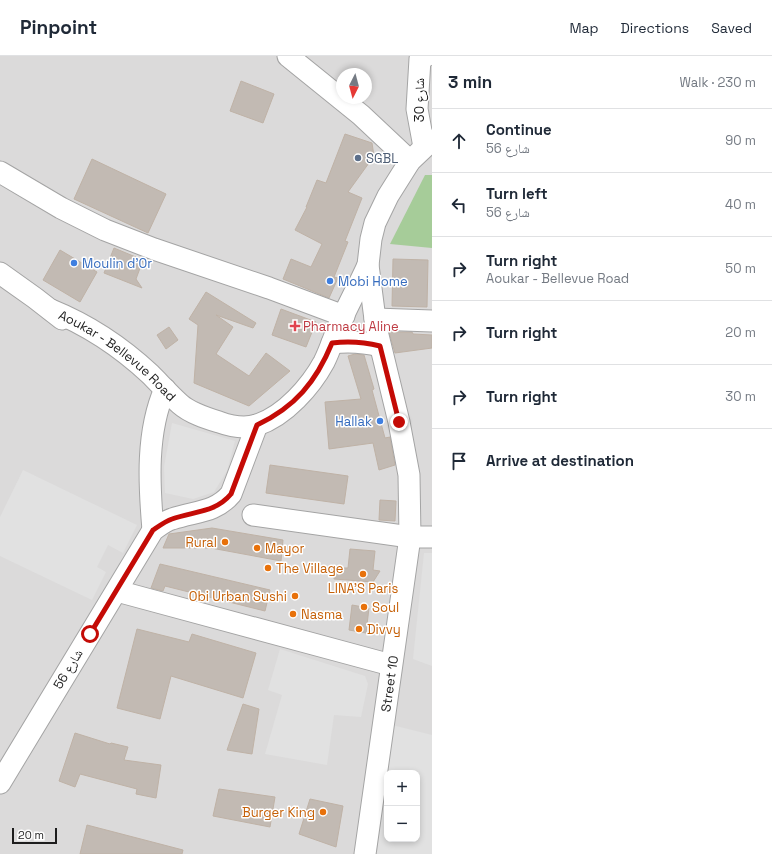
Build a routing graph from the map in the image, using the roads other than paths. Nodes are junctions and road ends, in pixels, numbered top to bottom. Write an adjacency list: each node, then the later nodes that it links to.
1 (288, 56): 3 (street)
2 (426, 56): 3 (street, شارع 30)
3 (422, 149): 5 (street)
4 (0, 172): 7 (street)
5 (368, 265): 7 (street, Aoukar - Bellevue Road); 9 (street, Street 10)
6 (0, 273): 11 (street, Aoukar - Bellevue Road)
7 (342, 320): 9 (street); 10 (street, Aoukar - Bellevue Road)
8 (432, 321): 9 (street)
9 (377, 330): 10 (street); 15 (street, Street 10)
10 (332, 343): 12 (street, Aoukar - Bellevue Road)
11 (163, 394): 12 (street, Aoukar - Bellevue Road); 14 (street)
12 (257, 425): 14 (street, شارع 56)
13 (253, 515): 15 (street)
14 (153, 530): 17 (street, شارع 56)
15 (410, 536): 16 (street); 18 (street, Street 10)
16 (432, 537)
17 (117, 591): 18 (street); 19 (street, شارع 56)
18 (391, 665): 20 (street, Street 10)
19 (0, 783)
20 (365, 854)

